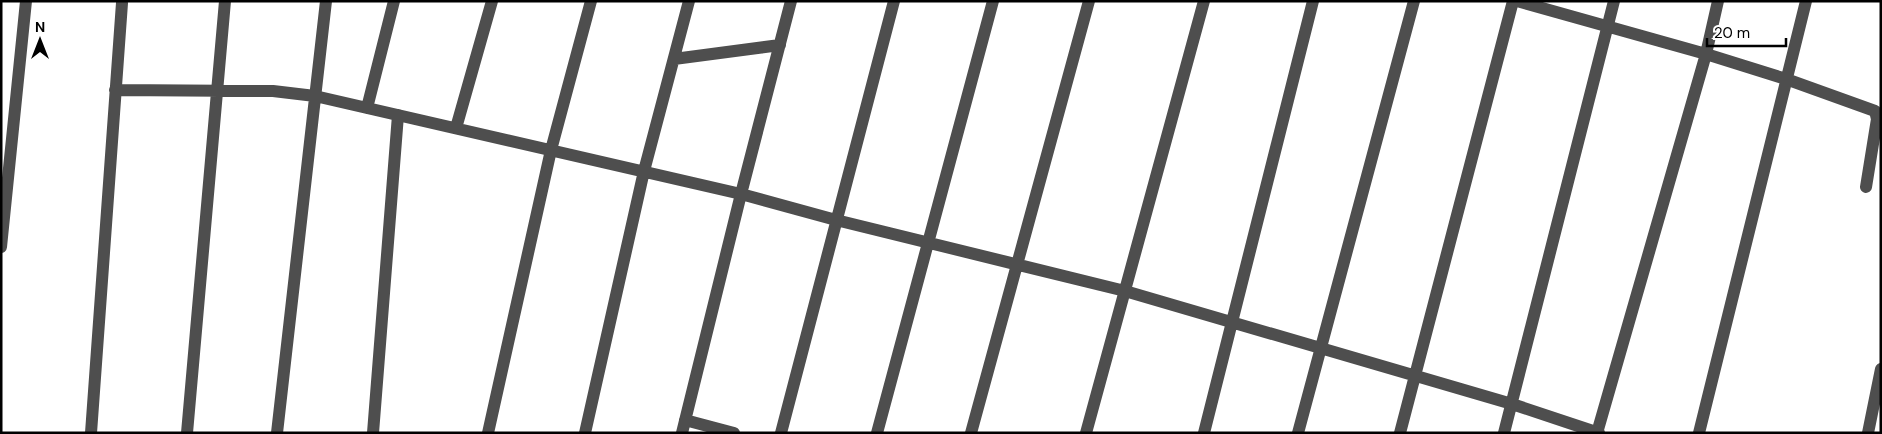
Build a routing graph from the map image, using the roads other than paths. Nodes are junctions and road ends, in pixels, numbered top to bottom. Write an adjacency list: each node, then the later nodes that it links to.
1 (26, 1): 37 (street)
2 (225, 1): 26 (street)
3 (326, 1): 27 (street)
4 (394, 1): 28 (street)
5 (492, 1): 30 (street)
6 (591, 1): 31 (street)
7 (689, 1): 23 (street)
8 (791, 1): 21 (street)
9 (894, 1): 35 (street)
10 (993, 1): 36 (street)
11 (1089, 1): 38 (street)
12 (1204, 1): 39 (street)
13 (1313, 1): 40 (street)
14 (1414, 1): 41 (street)
15 (1515, 1): 20 (street); 43 (street)
16 (1614, 1): 20 (street)
17 (1718, 1): 22 (street)
18 (1806, 1): 24 (street)
19 (122, 3): 25 (street)
20 (1608, 27): 22 (street); 44 (street)
21 (780, 45): 23 (street); 34 (street)
22 (1706, 54): 24 (street); 61 (street)
23 (674, 59): 32 (street)
24 (1786, 79): 33 (street); 62 (street)
25 (115, 90): 26 (street); 46 (street)
26 (216, 90): 27 (street); 47 (street)
27 (315, 96): 28 (street); 48 (street)
28 (367, 108): 29 (street)
29 (398, 115): 30 (street); 49 (street)
30 (456, 128): 31 (street)
31 (551, 150): 32 (street); 50 (street)
32 (644, 171): 34 (street); 51 (street)
33 (1866, 187)
34 (741, 194): 35 (street); 45 (street)
35 (836, 220): 36 (street); 53 (street)
36 (927, 242): 38 (street); 54 (street)
37 (1, 247)
38 (1016, 265): 39 (street); 55 (street)
39 (1125, 291): 40 (street); 56 (street)
40 (1232, 322): 41 (street); 57 (street)
41 (1322, 348): 43 (street); 58 (street)
42 (1881, 369): 63 (street)
43 (1415, 376): 44 (street); 59 (street)
44 (1512, 404): 60 (street); 61 (street)
45 (683, 426): 52 (street)
46 (90, 433)
47 (187, 433)
48 (277, 433)
49 (373, 433)
50 (488, 433)
51 (585, 433)
52 (734, 433)
53 (781, 433)
54 (877, 433)
55 (971, 433)
56 (1086, 433)
57 (1204, 433)
58 (1298, 433)
59 (1400, 433)
60 (1504, 433)
61 (1598, 433)
62 (1699, 433)
63 (1868, 433)

